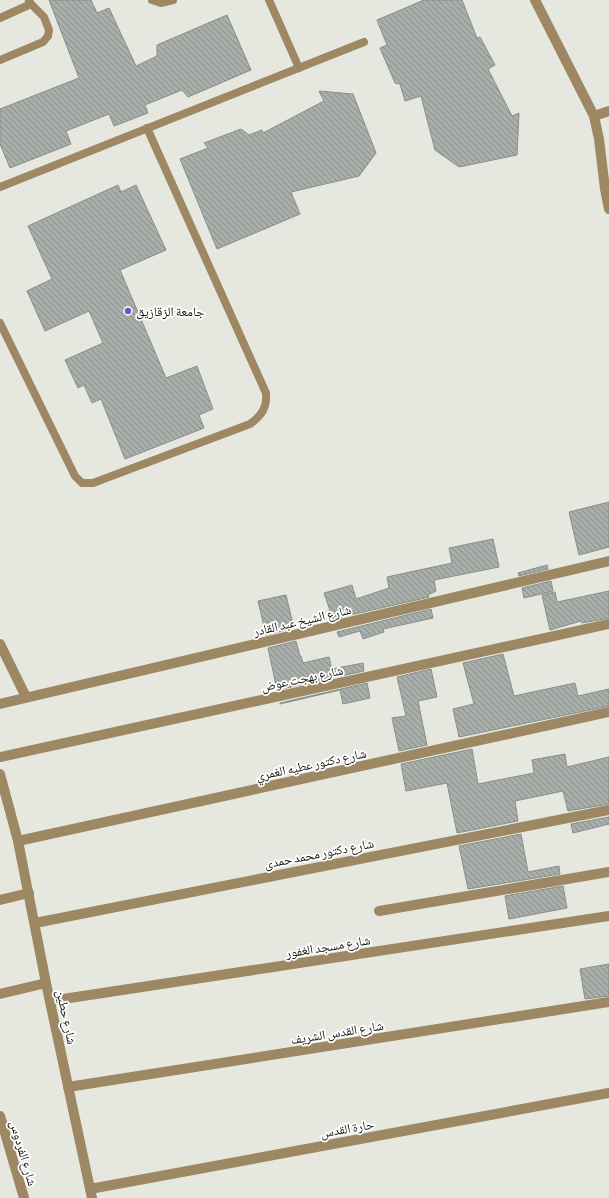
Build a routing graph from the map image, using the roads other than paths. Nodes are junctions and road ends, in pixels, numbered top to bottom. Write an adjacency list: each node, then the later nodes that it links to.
1 (152, 0): 2 (lane)
2 (173, 0)
3 (269, 0): 9 (lane)
4 (535, 0): 11 (street)
5 (30, 2): 6 (lane); 8 (lane)
6 (0, 18)
7 (364, 42): 9 (lane)
8 (0, 60)
9 (299, 68): 12 (lane)
10 (609, 111): 11 (street)
11 (594, 116): 14 (street)
12 (148, 128): 13 (lane); 15 (lane)
13 (0, 187)
14 (609, 209)
15 (0, 323)
16 (609, 561): 19 (street, شارع الشيخ عبد القادر)
17 (609, 624): 22 (street, شارع بهجت عوض)
18 (0, 644): 19 (street)
19 (26, 698): 20 (street, شارع الشيخ عبد القادر)
20 (0, 704)
21 (609, 712): 26 (street, شارع دكتور عطيه الغمري)
22 (0, 757)
23 (0, 774): 24 (street, شارع حطين)
24 (3, 795): 26 (street, شارع حطين)
25 (609, 810): 32 (street, شارع دكتور محمد حمدى)
26 (18, 841): 28 (street, شارع حطين)
27 (609, 872): 30 (street)
28 (29, 893): 29 (street); 32 (street, شارع حطين)
29 (0, 900)
30 (379, 911)
31 (609, 916): 35 (street, شارع مسجد الغفور)
32 (35, 923): 33 (street, شارع حطين)
33 (46, 983): 34 (street); 35 (street, شارع حطين)
34 (0, 994)
35 (50, 1001): 37 (street, شارع حطين)
36 (609, 1002): 37 (street, شارع القدس الشريف)
37 (68, 1087): 40 (street, شارع حطين)
38 (609, 1092): 40 (street, حارة القدس)
39 (0, 1116): 41 (street, شارع الفردوس)
40 (91, 1193)
41 (24, 1198)

